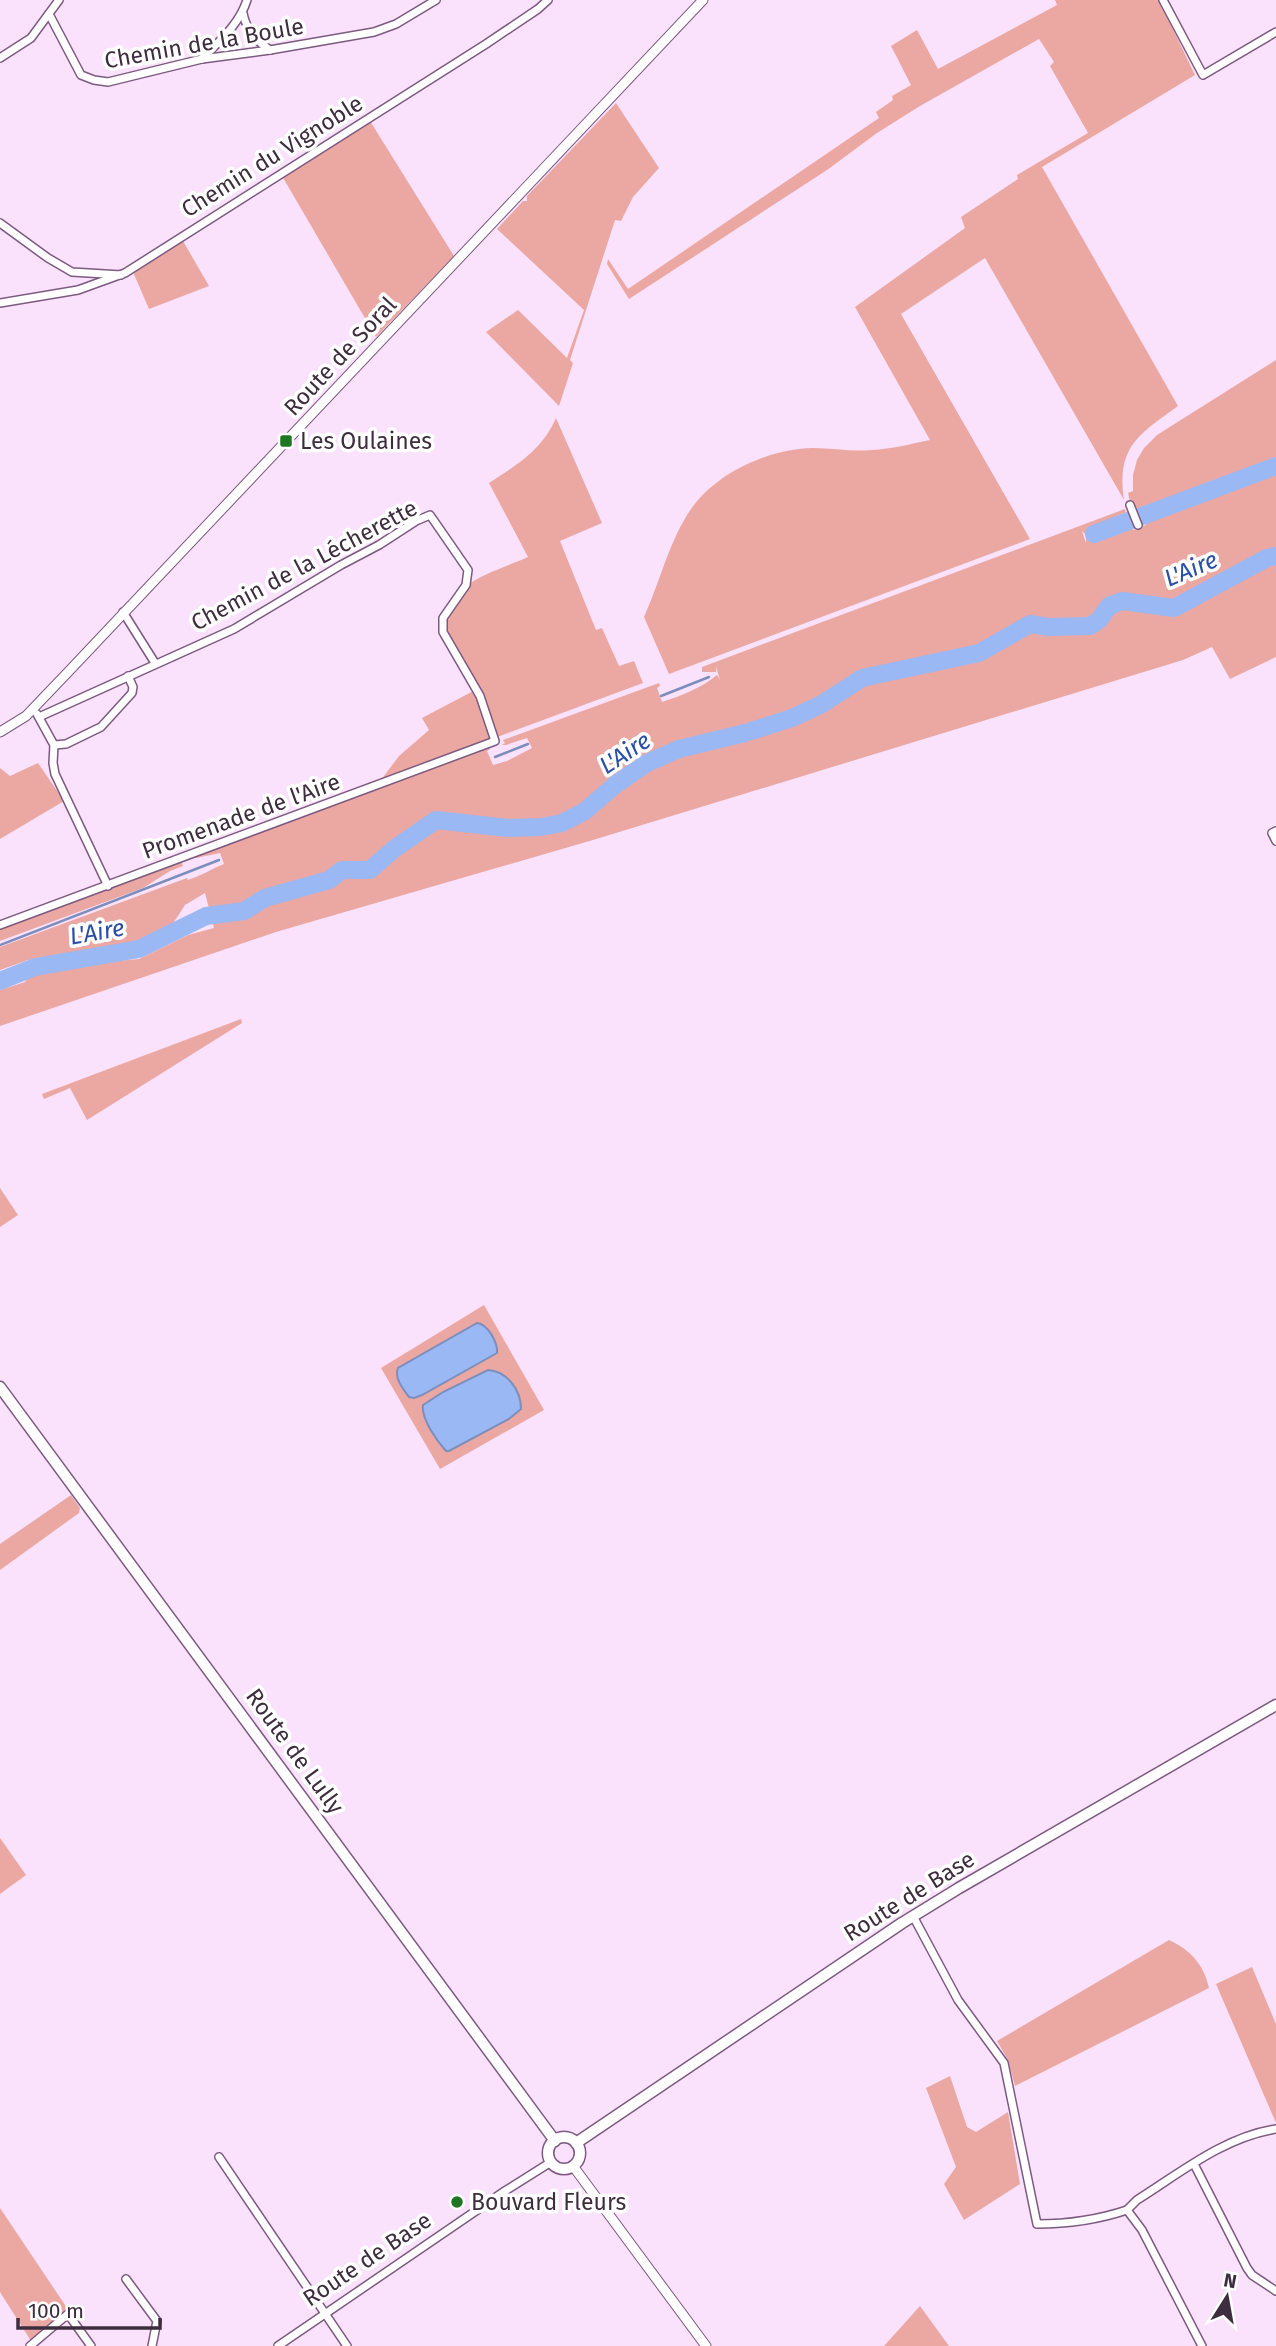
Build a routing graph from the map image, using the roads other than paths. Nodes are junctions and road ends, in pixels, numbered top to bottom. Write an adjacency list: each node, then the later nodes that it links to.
1 (59, 0): 8 (street)
2 (247, 0): 7 (street)
3 (436, 0): 10 (street, Chemin de la Boule)
4 (548, 0): 14 (street, Chemin du Vignoble)
5 (703, 0): 18 (street, Route de Soral)
6 (1163, 0): 9 (street)
7 (243, 13): 10 (street); 12 (street)
8 (49, 14): 11 (street); 12 (street, Chemin de la Boule)
9 (1276, 32)
10 (270, 50): 12 (street, Chemin de la Boule)
11 (0, 58)
12 (202, 59)
13 (0, 223): 14 (street)
14 (122, 275): 15 (street, Chemin du Vignoble)
15 (0, 303)
16 (1131, 508): 17 (street)
17 (1138, 525)
18 (123, 612): 19 (street); 21 (street, Route de Soral)
19 (155, 663): 20 (street, Chemin de la Lécherette); 23 (street, Chemin de la Lécherette)
20 (128, 676): 21 (street, Chemin de la Lécherette); 24 (street)
21 (36, 713): 22 (street, Route de Soral); 24 (street)
22 (0, 732)
23 (495, 741): 27 (street, Promenade de l'Aire)
24 (54, 745): 27 (street)
25 (1274, 832): 26 (street)
26 (1276, 841)
27 (108, 886): 28 (street, Promenade de l'Aire)
28 (0, 925)
29 (0, 1387): 33 (main road, Route de Lully)
30 (1276, 1705): 31 (main road, Route de Base)
31 (913, 1916): 34 (main road, Route de Base); 39 (street)
32 (1276, 2129): 37 (street)
33 (555, 2141): 34 (main road); 36 (main road)
34 (576, 2143): 38 (main road)
35 (219, 2157): 42 (street)
36 (551, 2162): 38 (main road); 42 (street, Route de Base)
37 (1194, 2164): 39 (street); 41 (street)
38 (573, 2166): 48 (street)
39 (1127, 2210): 49 (street)
40 (125, 2279): 45 (street)
41 (1276, 2291)
42 (326, 2313): 46 (street, Route de Base); 47 (street)
43 (30, 2346): 44 (street)
44 (91, 2346)
45 (152, 2346)
46 (278, 2346)
47 (348, 2346)
48 (706, 2346)
49 (1202, 2346)

